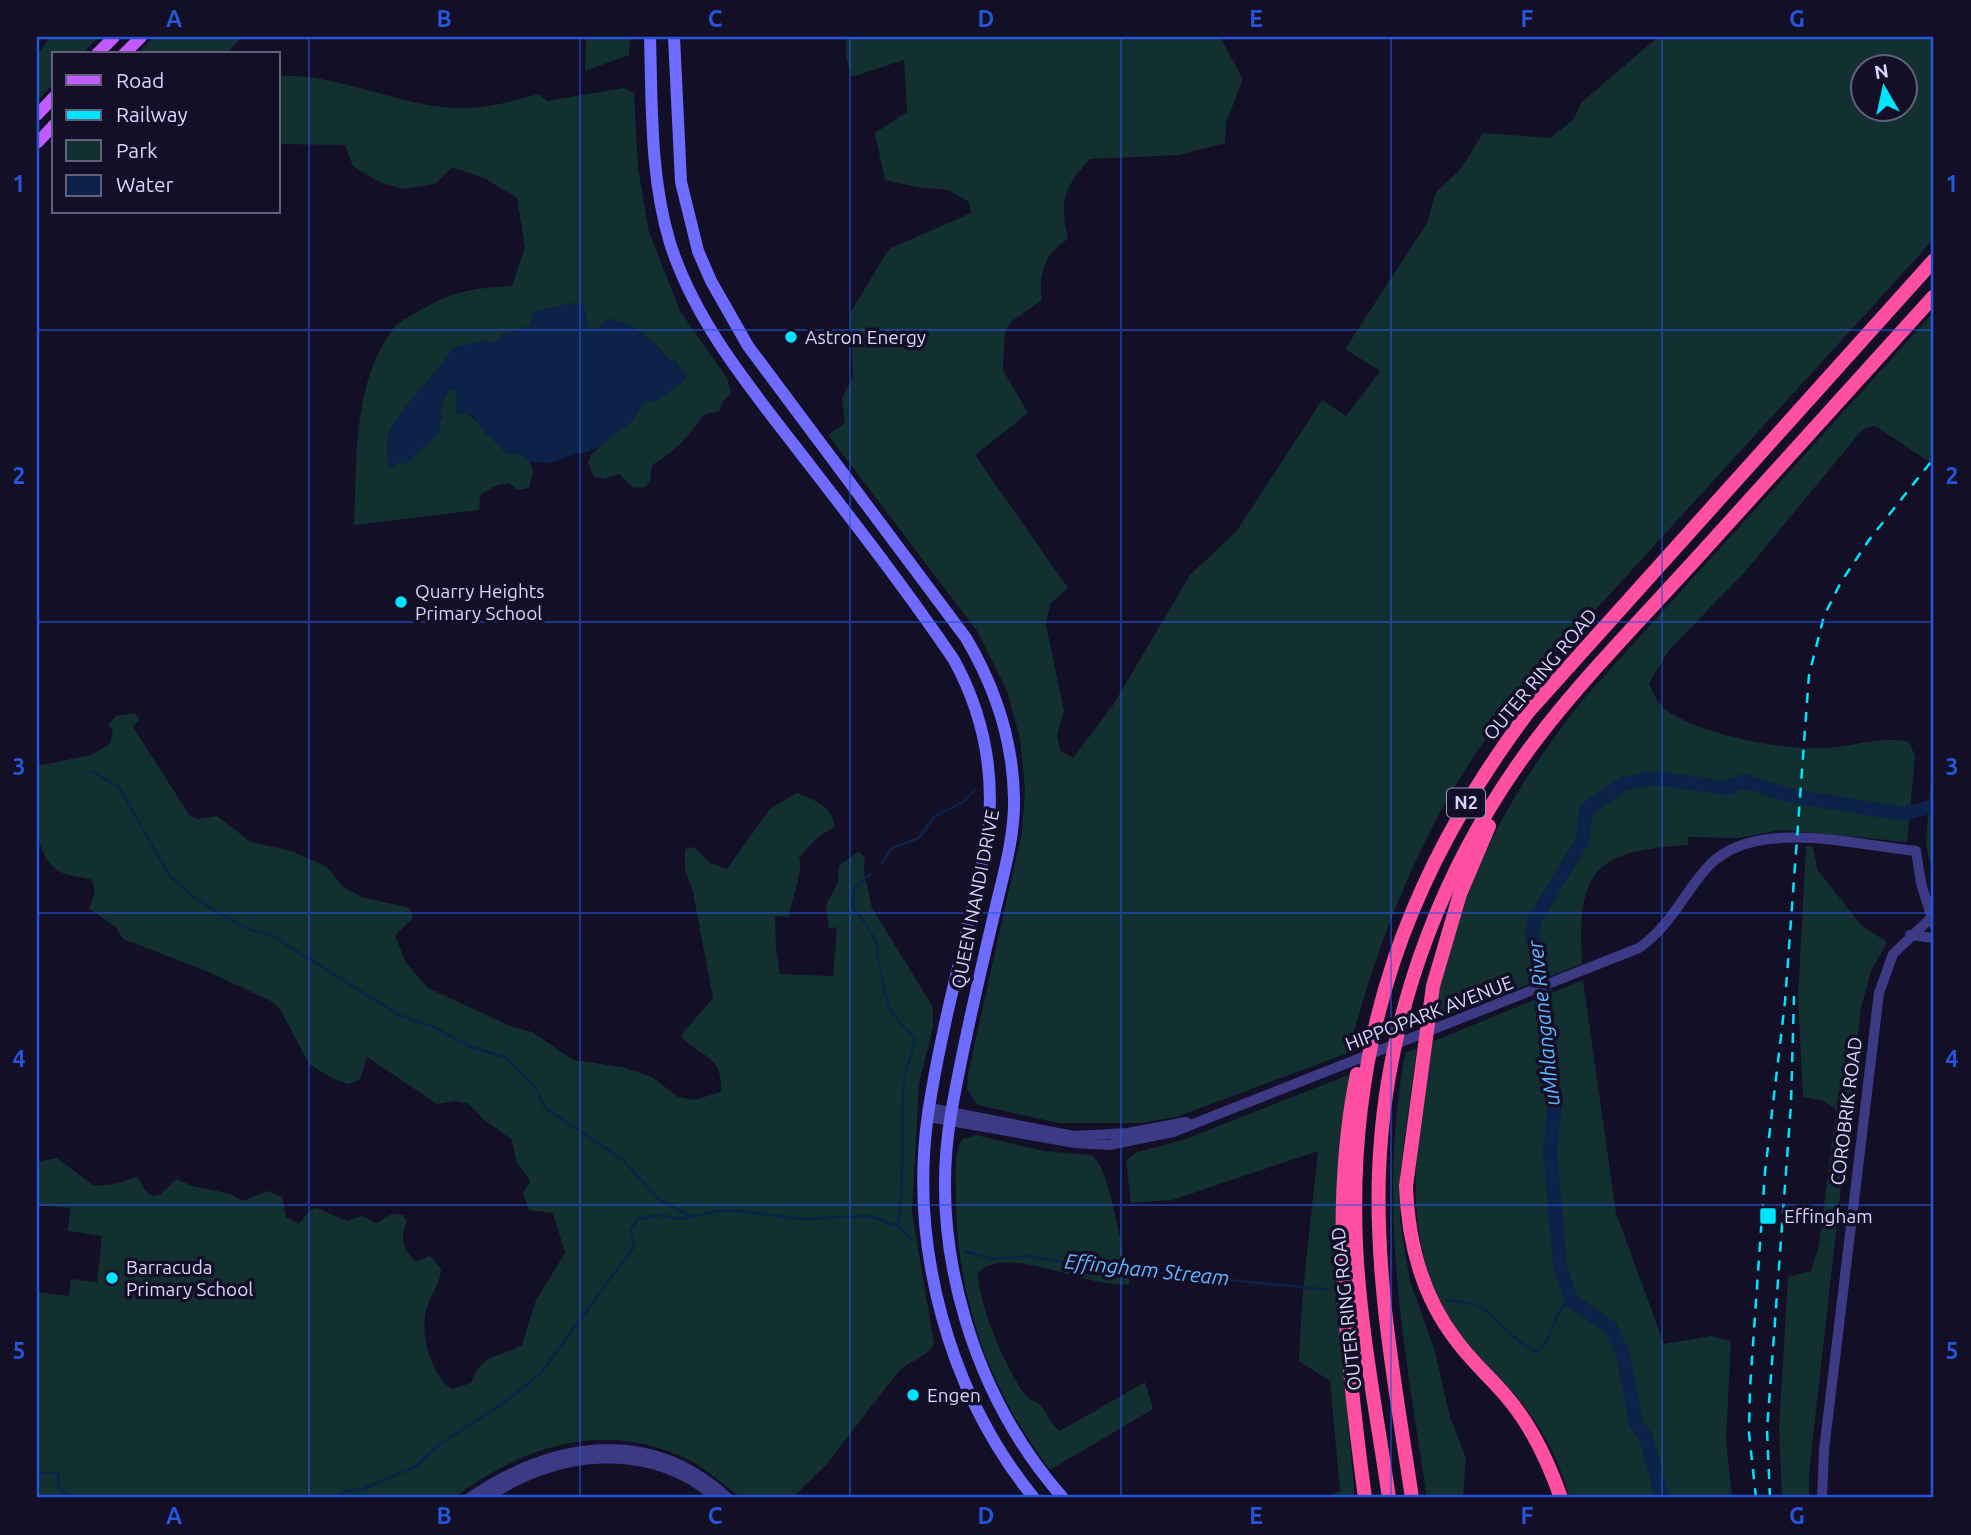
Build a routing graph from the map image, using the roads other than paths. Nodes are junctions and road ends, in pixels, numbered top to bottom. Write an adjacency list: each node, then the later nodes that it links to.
1 (114, 37): 5 (main road)
2 (141, 37): 6 (main road)
3 (650, 37): 18 (main road, QUEEN NANDI DRIVE)
4 (674, 37): 19 (main road, QUEEN NANDI DRIVE)
5 (99, 52)
6 (126, 52)
7 (52, 99): 8 (main road)
8 (37, 115)
9 (52, 127): 10 (main road)
10 (37, 143)
11 (1934, 260): 14 (highway, OUTER RING ROAD / N2)
12 (1934, 296): 13 (highway, OUTER RING ROAD / N2)
13 (1514, 770): 28 (highway, OUTER RING ROAD / N2); 29 (highway)
14 (1429, 868): 26 (highway); 27 (highway, OUTER RING ROAD / N2)
15 (1931, 910): 16 (street, COROBRIK ROAD); 19 (street, HIPPOPARK AVENUE)
16 (1910, 935): 17 (street); 30 (street, COROBRIK ROAD)
17 (1934, 938)
18 (929, 1112): 19 (street, HIPPOPARK AVENUE); 24 (main road, QUEEN NANDI DRIVE)
19 (951, 1117): 25 (main road, QUEEN NANDI DRIVE)
20 (469, 1498): 23 (street)
21 (487, 1498): 22 (street)
22 (716, 1498)
23 (728, 1498)
24 (1034, 1498)
25 (1063, 1498)
26 (1365, 1498)
27 (1389, 1498)
28 (1412, 1498)
29 (1561, 1498)
30 (1822, 1498)

